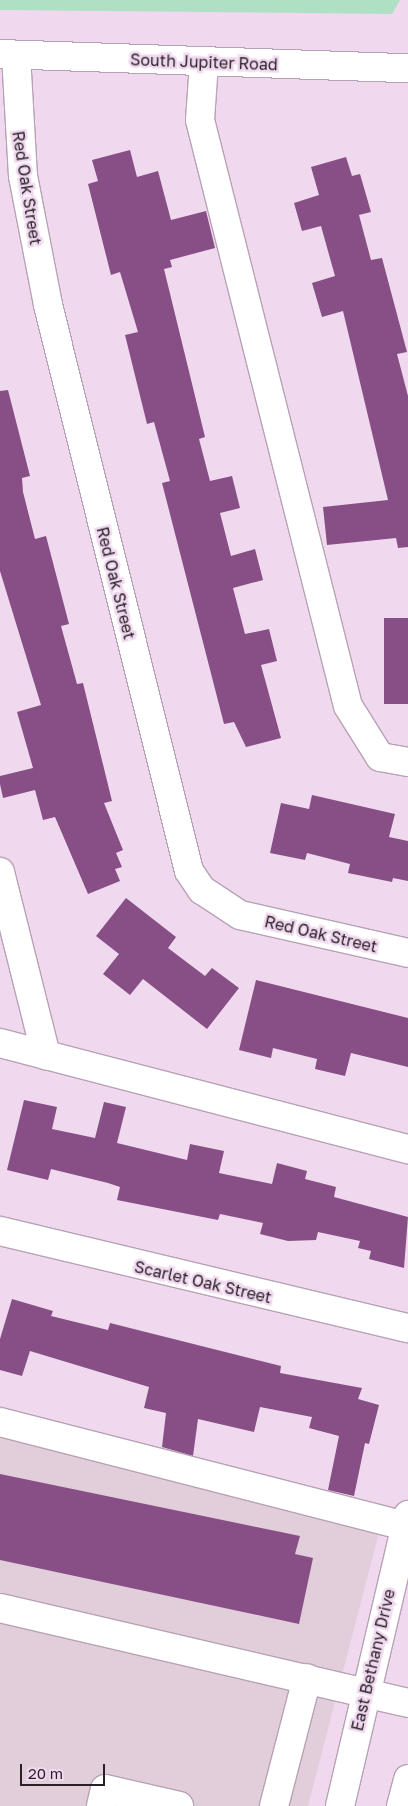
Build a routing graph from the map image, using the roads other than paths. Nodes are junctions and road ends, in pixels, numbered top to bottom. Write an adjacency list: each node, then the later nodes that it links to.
1 (8, 55): 2 (street, South Jupiter Road); 6 (street, Red Oak Street)
2 (204, 63): 3 (street, South Jupiter Road); 4 (street)
3 (408, 68)
4 (408, 762)
5 (0, 872): 8 (street)
6 (408, 954)
7 (0, 1043): 8 (street)
8 (46, 1055): 9 (street)
9 (408, 1149)
10 (0, 1231): 11 (street, Scarlet Oak Street)
11 (408, 1328)
12 (0, 1422): 13 (street)
13 (407, 1520): 16 (street, East Bethany Drive)
14 (0, 1608): 15 (street)
15 (307, 1678): 16 (street); 21 (street)
16 (365, 1693): 17 (street); 22 (street, East Bethany Drive)
17 (408, 1704)
18 (408, 1779): 23 (street)
19 (101, 1806): 20 (street)
20 (179, 1806)
21 (274, 1806)
22 (340, 1806)
23 (402, 1806)

